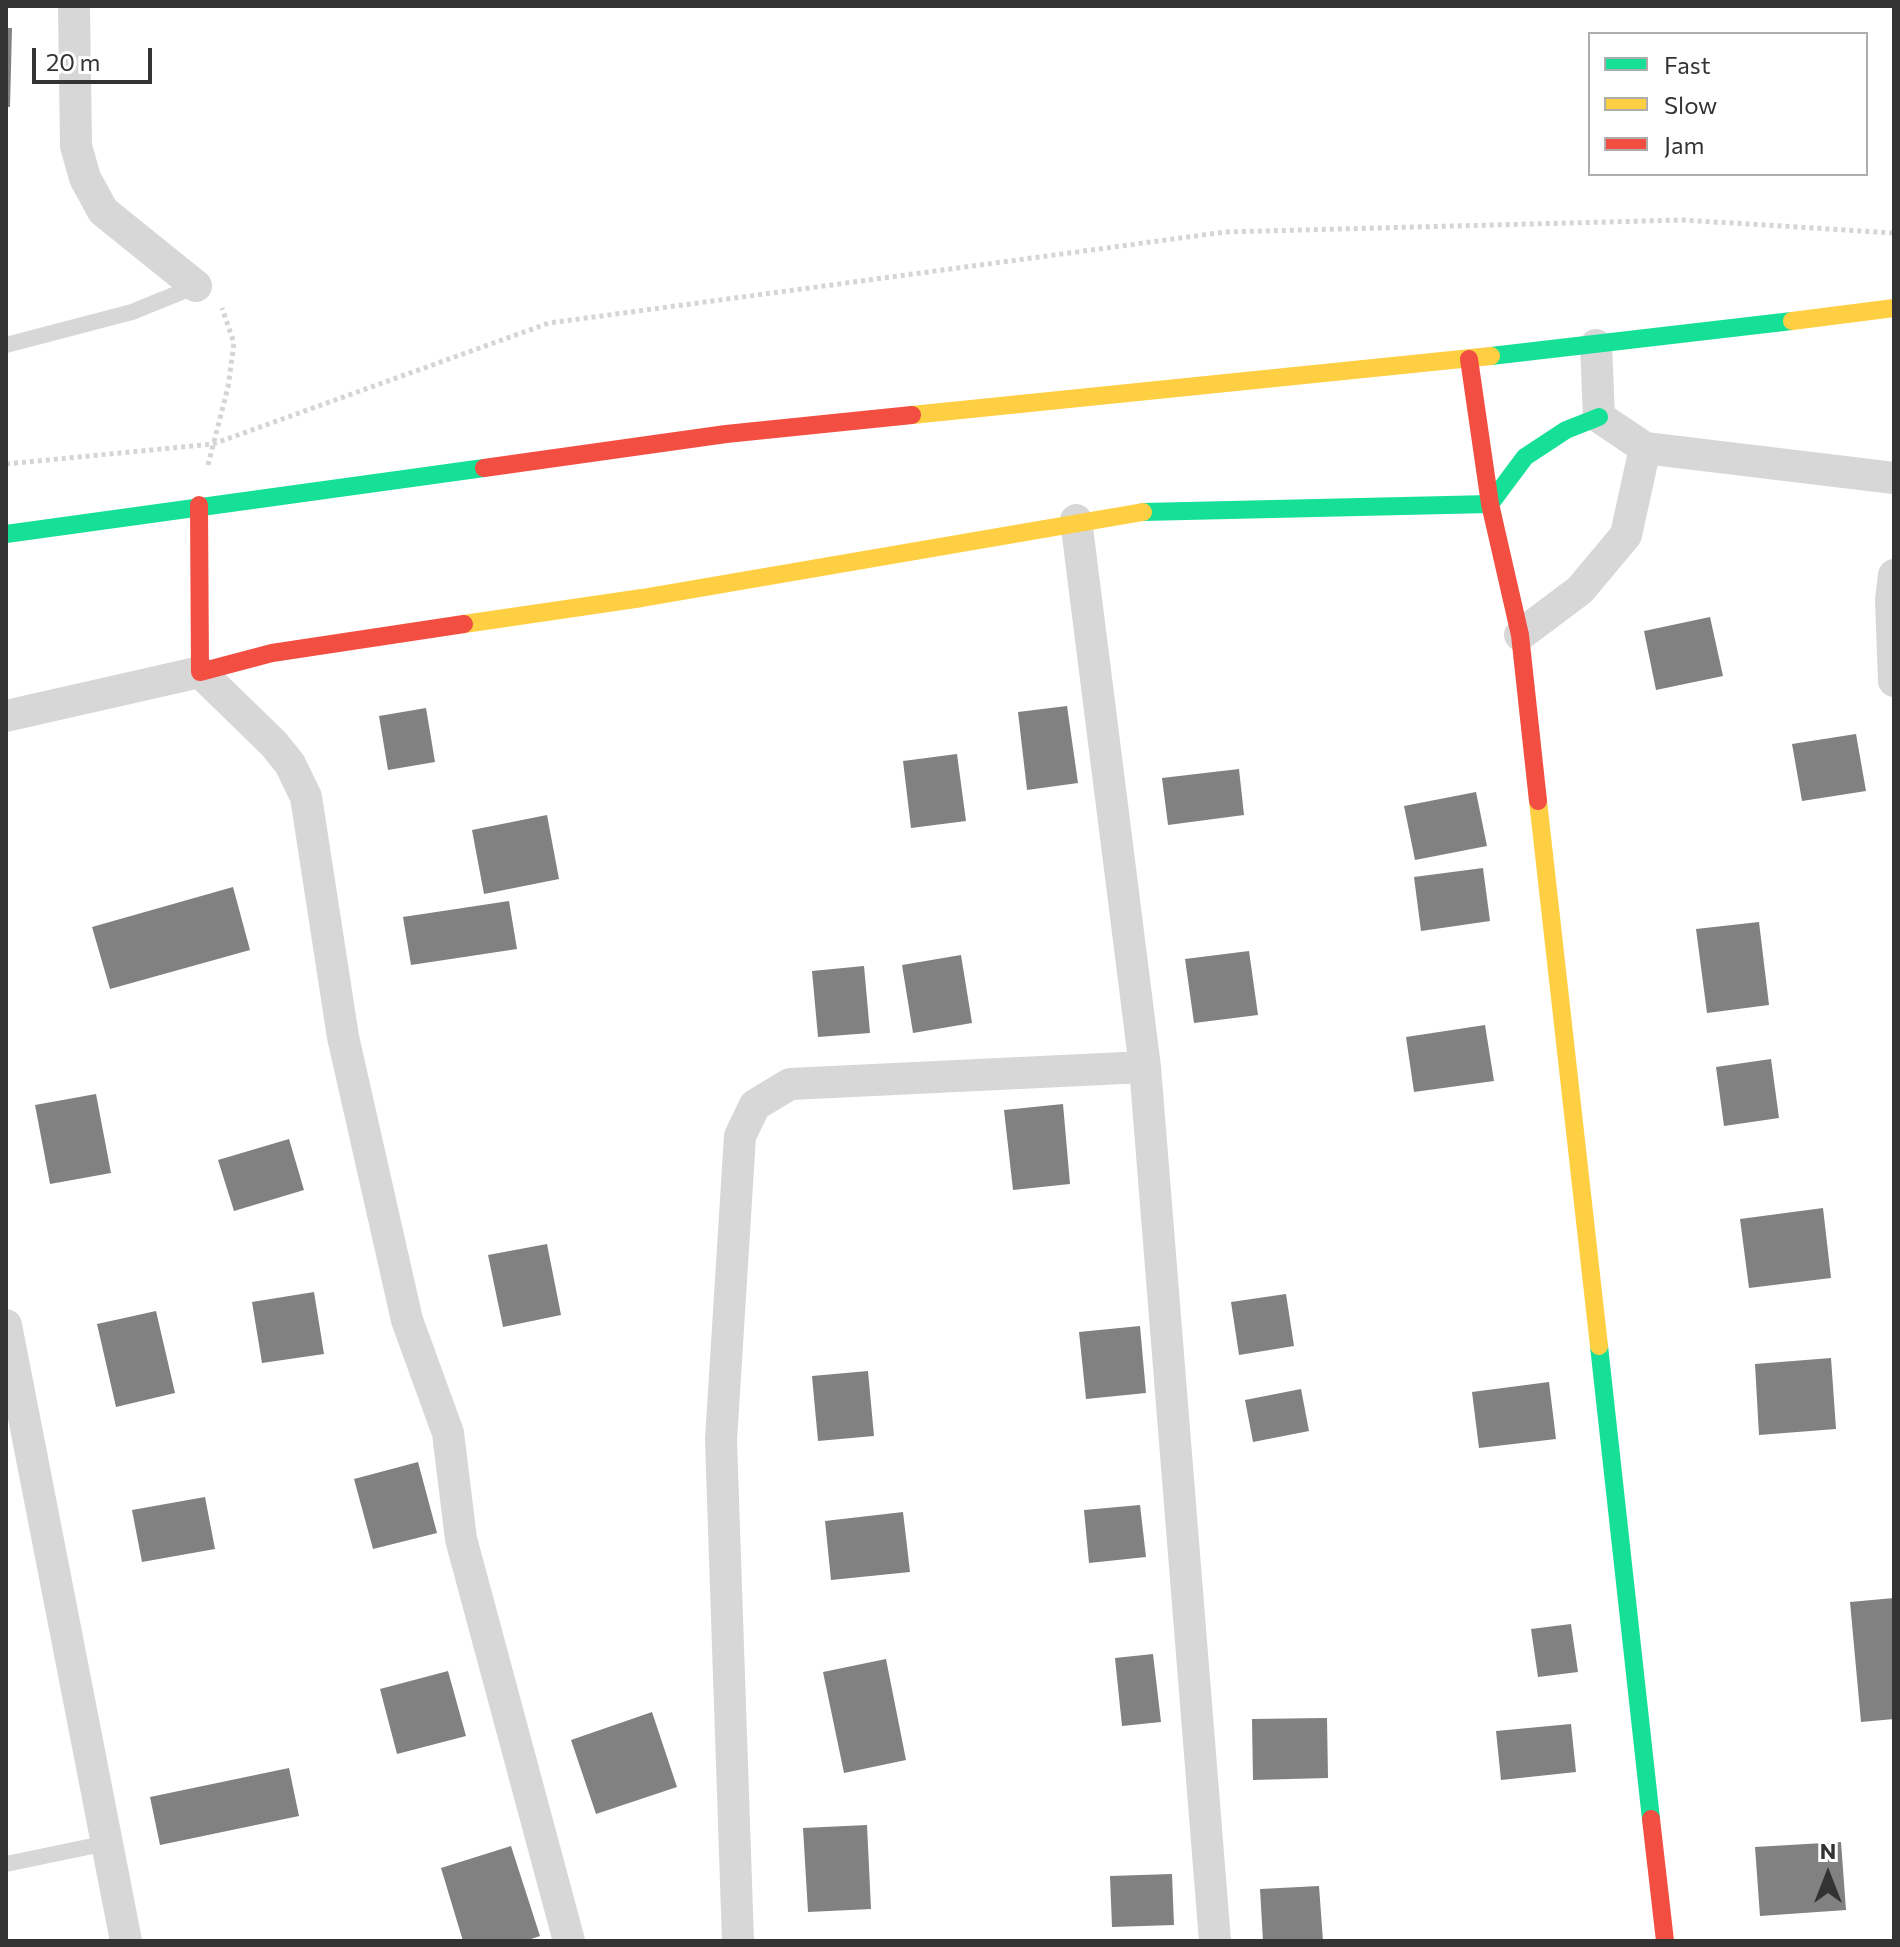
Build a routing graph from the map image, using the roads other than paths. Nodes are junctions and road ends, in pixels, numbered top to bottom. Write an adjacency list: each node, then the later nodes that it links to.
1 (74, 6): 2 (street)
2 (196, 286): 4 (lane)
3 (1894, 308): 5 (street)
4 (6, 345)
5 (1596, 345): 6 (street); 7 (street)
6 (1469, 359): 10 (street); 11 (street)
7 (1599, 417): 8 (street); 10 (street)
8 (1645, 448): 9 (street); 15 (street)
9 (1894, 478)
10 (1490, 504): 12 (street); 15 (street)
11 (199, 505): 13 (street); 16 (street)
12 (1076, 520): 16 (street); 19 (street)
13 (6, 534)
14 (1894, 575): 17 (street)
15 (1520, 635): 27 (street)
16 (200, 672): 18 (street); 24 (street)
17 (1894, 681)
18 (6, 716)
19 (1145, 1067): 25 (street); 26 (street)
20 (6, 1325): 21 (street)
21 (107, 1843): 22 (lane); 23 (street)
22 (6, 1864)
23 (126, 1941)
24 (569, 1941)
25 (738, 1941)
26 (1215, 1941)
27 (1665, 1941)

